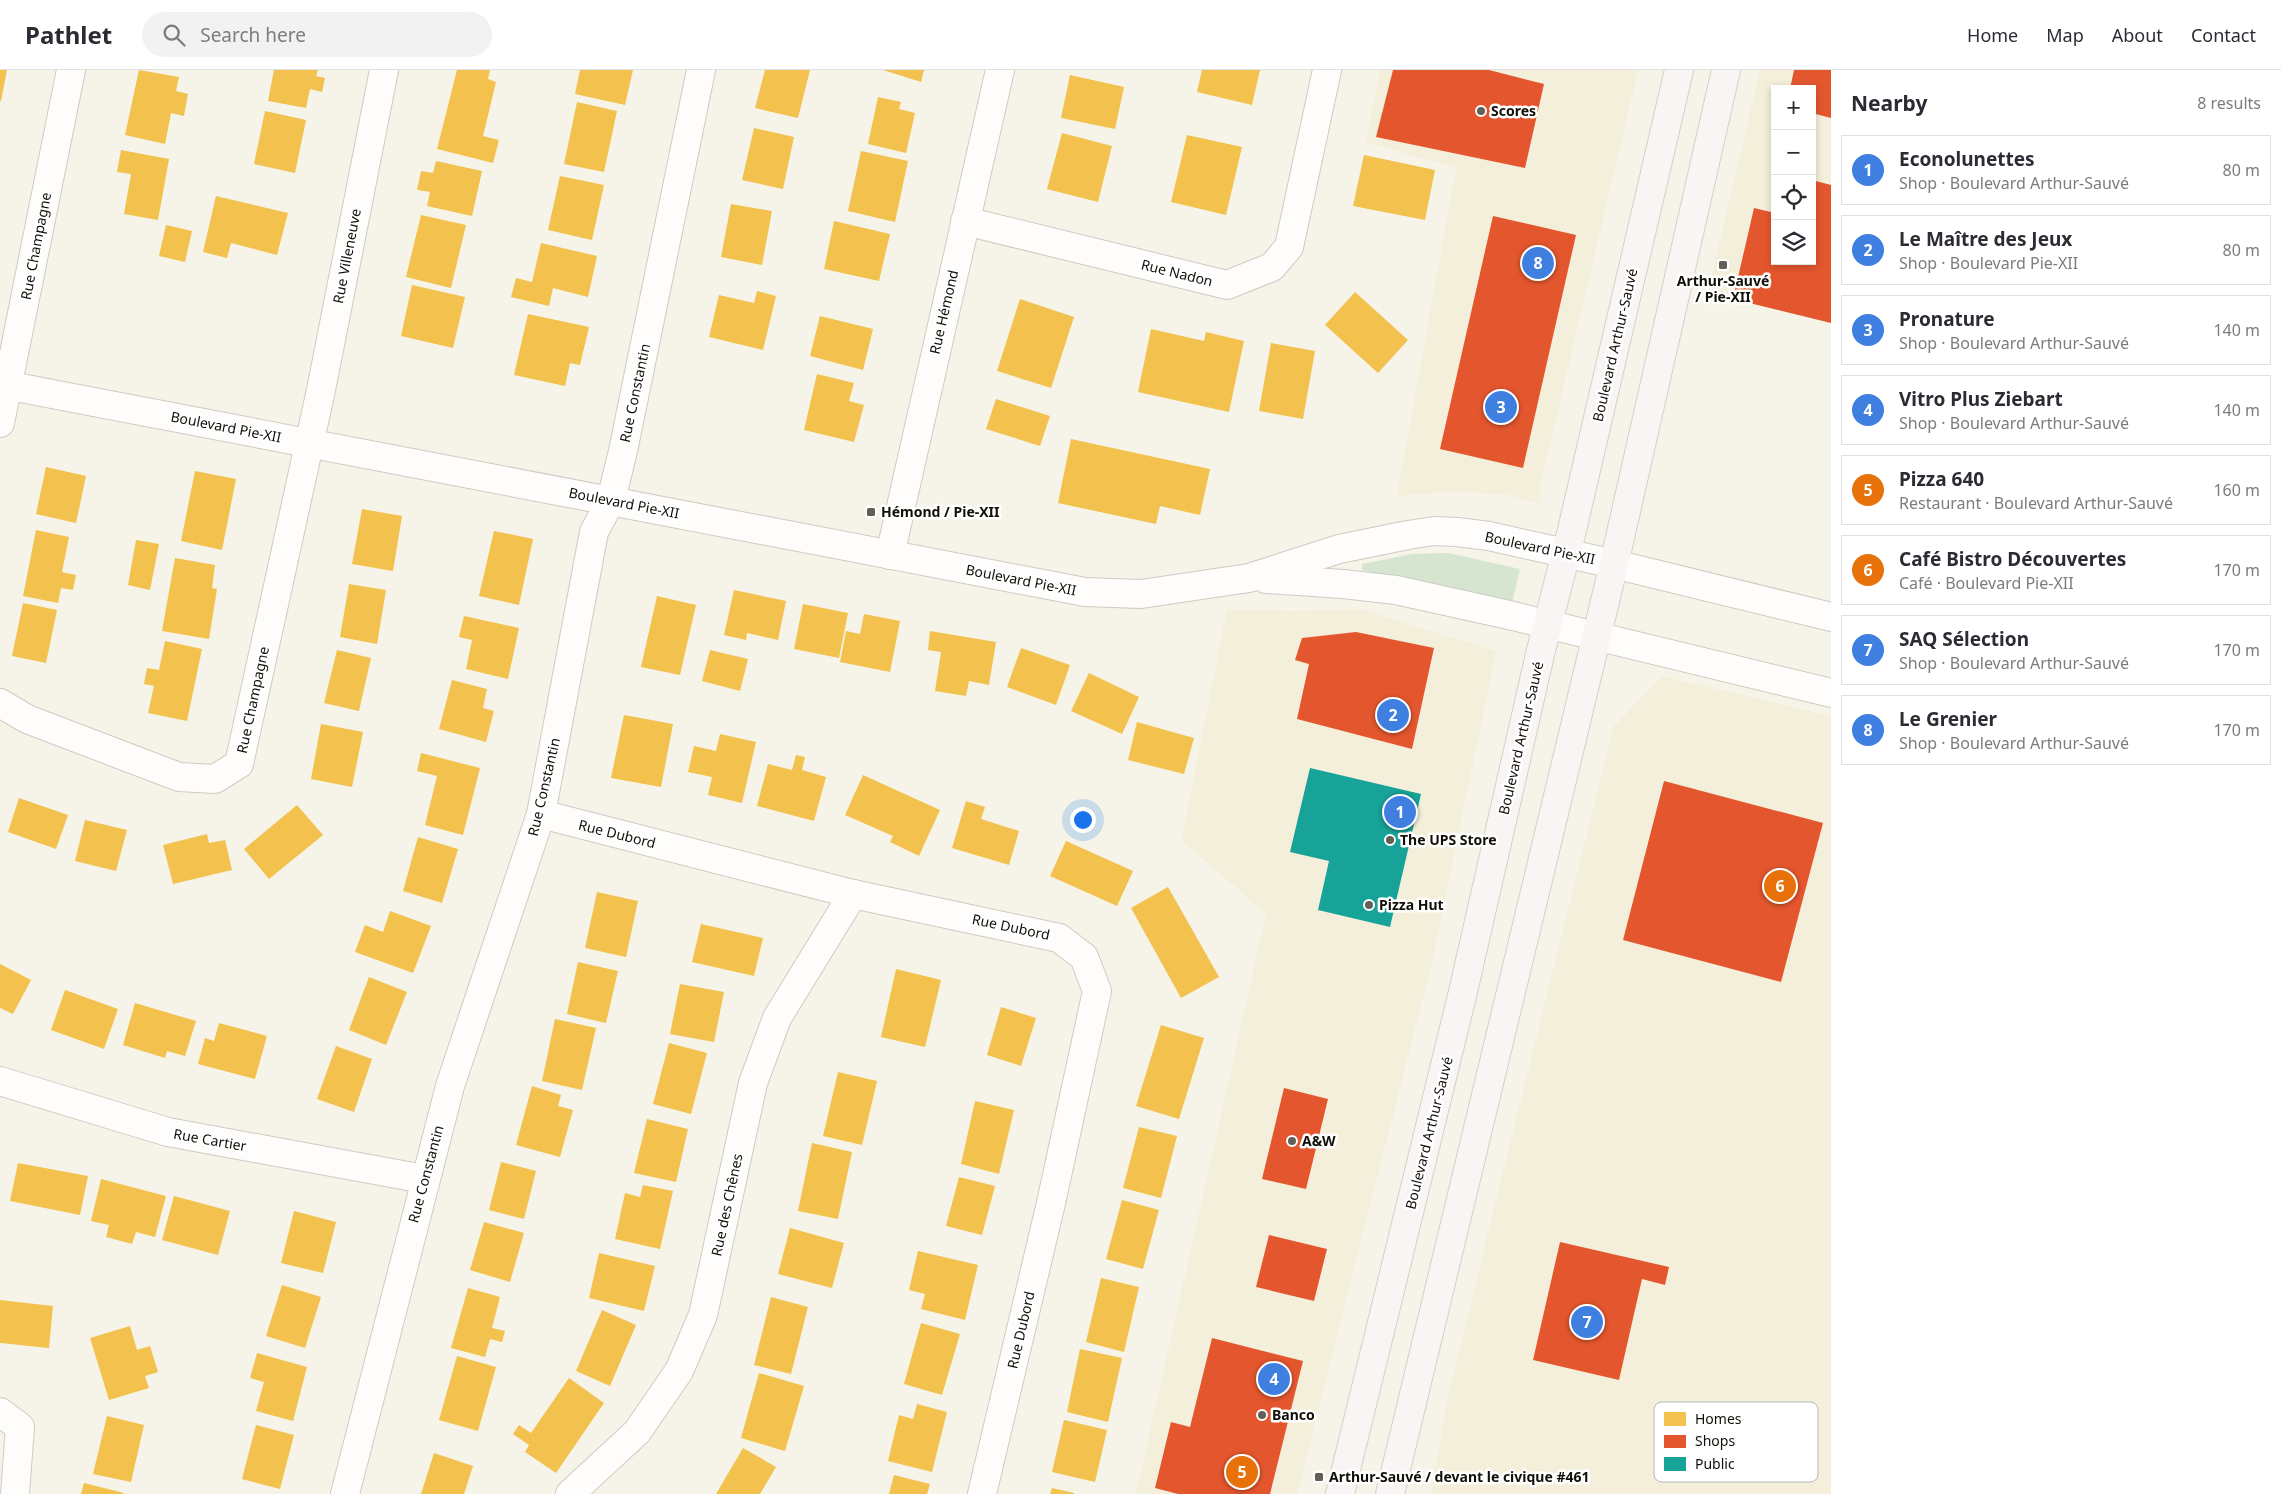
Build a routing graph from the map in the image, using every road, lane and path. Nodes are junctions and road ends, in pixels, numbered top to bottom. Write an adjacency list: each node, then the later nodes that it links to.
1 (71, 70): 9 (street, Rue Champagne)
2 (384, 70): 11 (street, Rue Villeneuve)
3 (701, 70): 12 (street, Rue Constantin)
4 (1000, 70): 8 (street, Rue Hémond)
5 (1327, 70): 8 (street, Rue Nadon)
6 (1679, 70): 14 (main road, Boulevard Arthur-Sauvé)
7 (1726, 70): 15 (main road)
8 (965, 221): 13 (street, Rue Hémond)
9 (3, 385): 10 (street, Rue Champagne); 11 (street, Boulevard Pie-XII)
10 (0, 423)
11 (309, 442): 12 (street, Boulevard Pie-XII); 21 (street, Rue Champagne)
12 (611, 500): 13 (street, Boulevard Pie-XII); 22 (street, Rue Constantin)
13 (890, 554): 16 (street, Boulevard Pie-XII)
14 (1566, 554): 15 (street, Boulevard Pie-XII); 16 (street, Boulevard Pie-XII); 18 (main road, Boulevard Arthur-Sauvé)
15 (1614, 564): 17 (street, Boulevard Pie-XII); 19 (main road)
16 (1249, 578): 18 (street, Boulevard Pie-XII)
17 (1831, 617)
18 (1548, 624): 19 (street, Boulevard Pie-XII); 31 (main road, Boulevard Arthur-Sauvé)
19 (1596, 637): 20 (street, Boulevard Pie-XII); 32 (main road)
20 (1831, 693)
21 (0, 703)
22 (541, 814): 23 (street, Rue Dubord); 25 (street, Rue Constantin)
23 (853, 894): 29 (street, Rue des Chênes); 30 (street, Rue Dubord)
24 (0, 1080): 25 (street, Rue Cartier)
25 (424, 1179): 28 (street, Rue Constantin)
26 (0, 1412): 27 (street)
27 (15, 1494)
28 (346, 1494)
29 (570, 1494)
30 (982, 1494)
31 (1340, 1494)
32 (1390, 1494)

